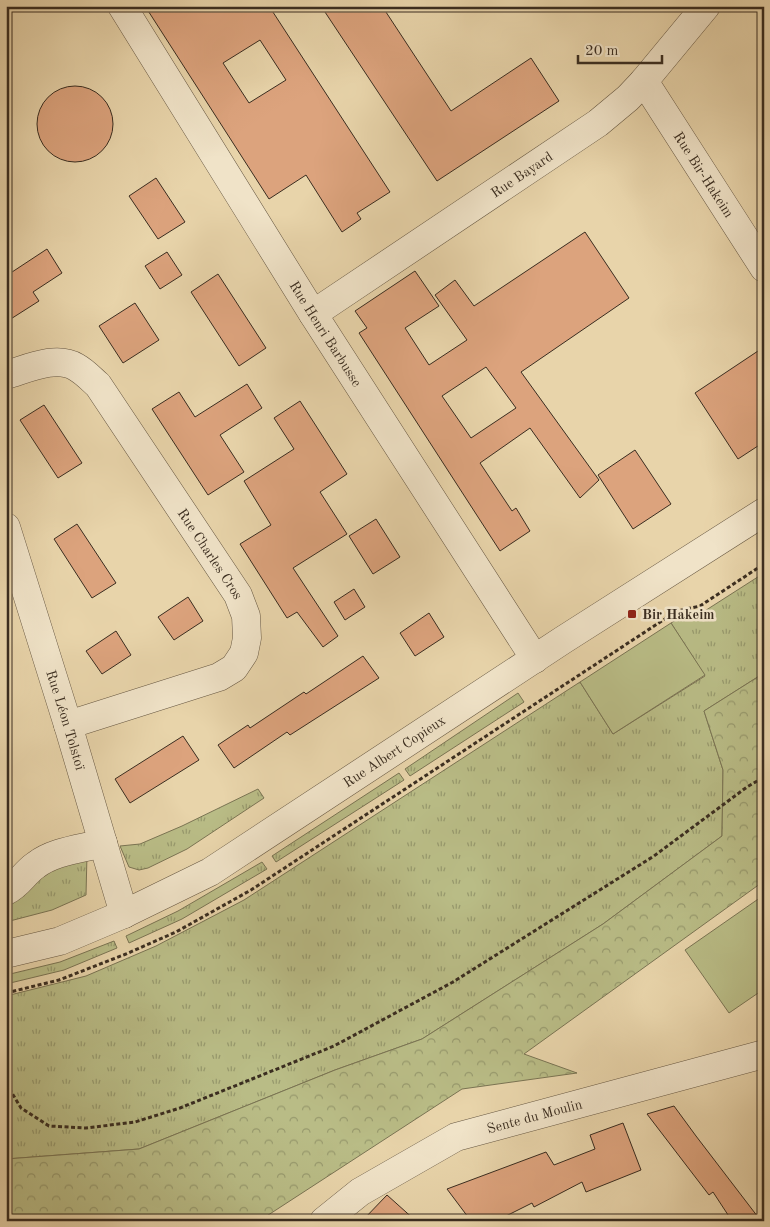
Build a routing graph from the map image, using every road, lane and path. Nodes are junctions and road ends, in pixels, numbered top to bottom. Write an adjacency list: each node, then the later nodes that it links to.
1 (122, 6): 5 (street, Rue Henri Barbusse)
2 (706, 6): 3 (street, Rue Bayard)
3 (644, 81): 4 (street, Rue Bir-Hakeim); 5 (street, Rue Bayard)
4 (764, 268)
5 (313, 314): 10 (street, Rue Henri Barbusse)
6 (6, 375): 11 (street, Rue Charles Cros)
7 (764, 512): 10 (street, Rue Albert Copieux)
8 (6, 527): 11 (street, Rue Léon Tolstoï)
9 (764, 564): 17 (path)
10 (536, 658): 15 (street, Rue Albert Copieux)
11 (68, 724): 13 (street, Rue Léon Tolstoï)
12 (764, 777): 19 (path)
13 (103, 844): 14 (street); 15 (street, Rue Léon Tolstoï)
14 (6, 891)
15 (124, 914): 16 (street, Rue Albert Copieux)
16 (6, 954)
17 (6, 993)
18 (764, 1054): 20 (street, Sente du Moulin)
19 (6, 1083)
20 (324, 1221)

